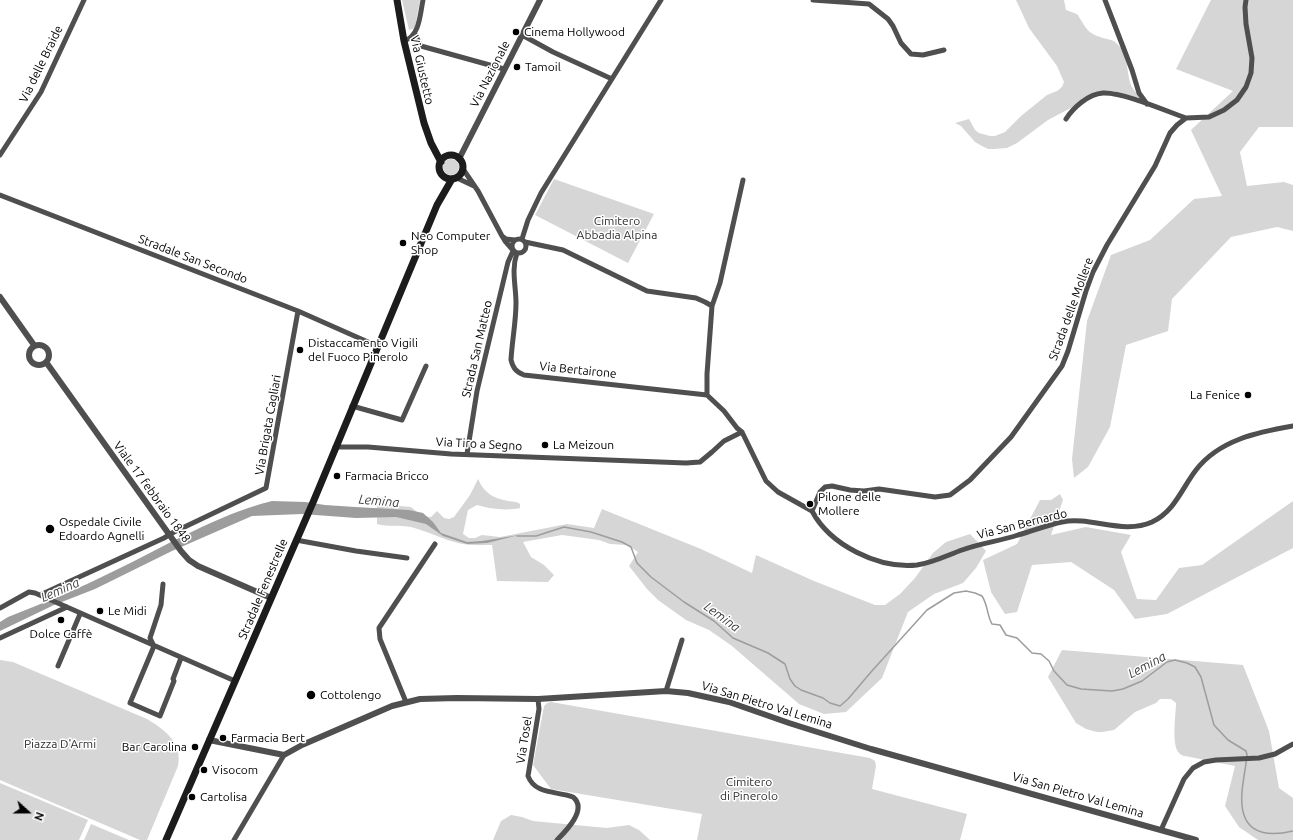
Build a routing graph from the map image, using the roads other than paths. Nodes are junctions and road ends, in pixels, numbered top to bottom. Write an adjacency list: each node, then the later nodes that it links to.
1 (84, 0): 18 (street, Via delle Braide)
2 (397, 0): 11 (main road, Via Giustetto)
3 (423, 0): 9 (street)
4 (540, 0): 10 (street, Via Nazionale)
5 (661, 0): 14 (street)
6 (813, 0): 12 (street)
7 (1105, 0): 15 (street)
8 (1246, 0): 16 (street)
9 (415, 34): 11 (street); 13 (street)
10 (522, 35): 13 (street, Via Nazionale); 14 (street)
11 (404, 41): 20 (main road, Via Giustetto)
12 (944, 50)
13 (504, 69): 19 (street, Via Nazionale)
14 (612, 80): 30 (street)
15 (1148, 104): 16 (street); 17 (street)
16 (1186, 118): 45 (street, Strada delle Mollere)
17 (1066, 120)
18 (0, 155)
19 (459, 158): 20 (main road); 21 (main road)
20 (444, 159): 22 (main road)
21 (463, 169): 23 (main road); 25 (street)
22 (443, 175): 23 (main road); 26 (main road)
23 (454, 178): 25 (street); 26 (main road)
24 (743, 180): 33 (street)
25 (474, 186): 28 (street)
26 (442, 194): 36 (main road)
27 (0, 195): 34 (street, Stradale San Secondo)
28 (502, 236): 29 (street); 31 (street)
29 (514, 240): 30 (street); 31 (street)
30 (523, 241): 31 (street); 33 (street)
31 (514, 251): 39 (street, Via Bertairone); 44 (street, Strada San Matteo)
32 (0, 297): 35 (street, Viale 17 febbraio 1848)
33 (712, 306): 39 (street)
34 (298, 311): 36 (street, Stradale San Secondo); 46 (street, Via Brigata Cagliari)
35 (34, 346): 37 (street, Viale 17 febbraio 1848); 37 (street)
36 (377, 346): 40 (main road, Stradale Fenestrelle)
37 (46, 362): 46 (street, Viale 17 febbraio 1848)
38 (426, 366): 40 (street)
39 (708, 395): 42 (street)
40 (352, 406): 43 (main road, Stradale Fenestrelle)
41 (1293, 426): 45 (street, Via San Bernardo)
42 (742, 432): 44 (street, Via Tiro a Segno); 45 (street)
43 (335, 447): 44 (street, Via Tiro a Segno); 47 (main road, Stradale Fenestrelle)
44 (467, 454)
45 (812, 511)
46 (170, 537): 51 (street, Via Brigata Cagliari); 52 (street, Viale 17 febbraio 1848)
47 (296, 540): 49 (street); 52 (main road, Stradale Fenestrelle)
48 (435, 544): 64 (street)
49 (407, 558)
50 (163, 584): 58 (street)
51 (40, 595): 53 (street); 54 (street, Via Brigata Cagliari)
52 (271, 598): 61 (main road, Stradale Fenestrelle)
53 (67, 607): 55 (street); 56 (street)
54 (0, 608)
55 (80, 614): 58 (street); 60 (street)
56 (0, 638)
57 (682, 640): 62 (street)
58 (154, 646): 59 (street); 59 (street)
59 (181, 658): 61 (street)
60 (58, 666)
61 (235, 681): 65 (main road, Stradale Fenestrelle)
62 (666, 691): 63 (street, Via San Pietro Val Lemina); 68 (street, Via San Pietro Val Lemina)
63 (538, 699): 64 (street, Via San Pietro Val Lemina); 71 (street, Via Tosel)
64 (406, 702): 67 (street, Via San Pietro Val Lemina)
65 (209, 740): 67 (street); 69 (main road, Stradale Fenestrelle)
66 (1293, 744): 68 (street)
67 (284, 755): 70 (street)
68 (1161, 830): 72 (street, Via San Pietro Val Lemina)
69 (166, 840)
70 (234, 840)
71 (558, 840)
72 (1196, 840)

